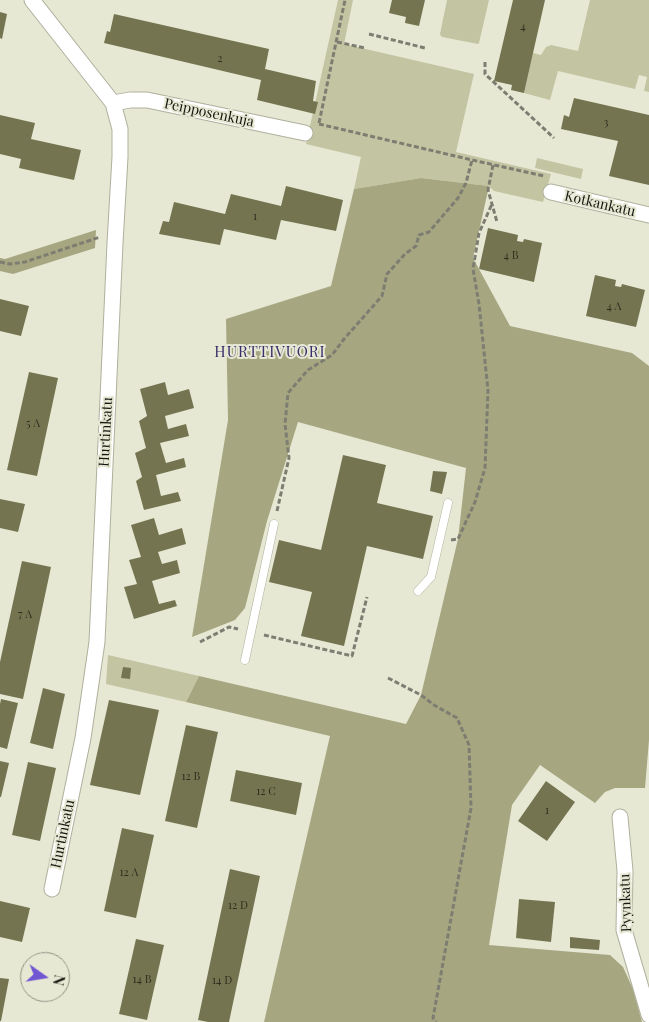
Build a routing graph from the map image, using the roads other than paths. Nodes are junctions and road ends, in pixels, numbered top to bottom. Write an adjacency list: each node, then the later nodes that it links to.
1 (32, 0): 2 (street, Hurtinkatu)
2 (113, 103): 3 (street, Peipposenkuja); 11 (street, Hurtinkatu)
3 (305, 133)
4 (551, 185): 5 (street, Kotkankatu)
5 (649, 215)
6 (448, 503): 8 (lane)
7 (274, 524): 9 (lane)
8 (418, 592)
9 (245, 660)
10 (620, 817): 12 (street, Pyynkatu)
11 (52, 889)
12 (649, 1015)

